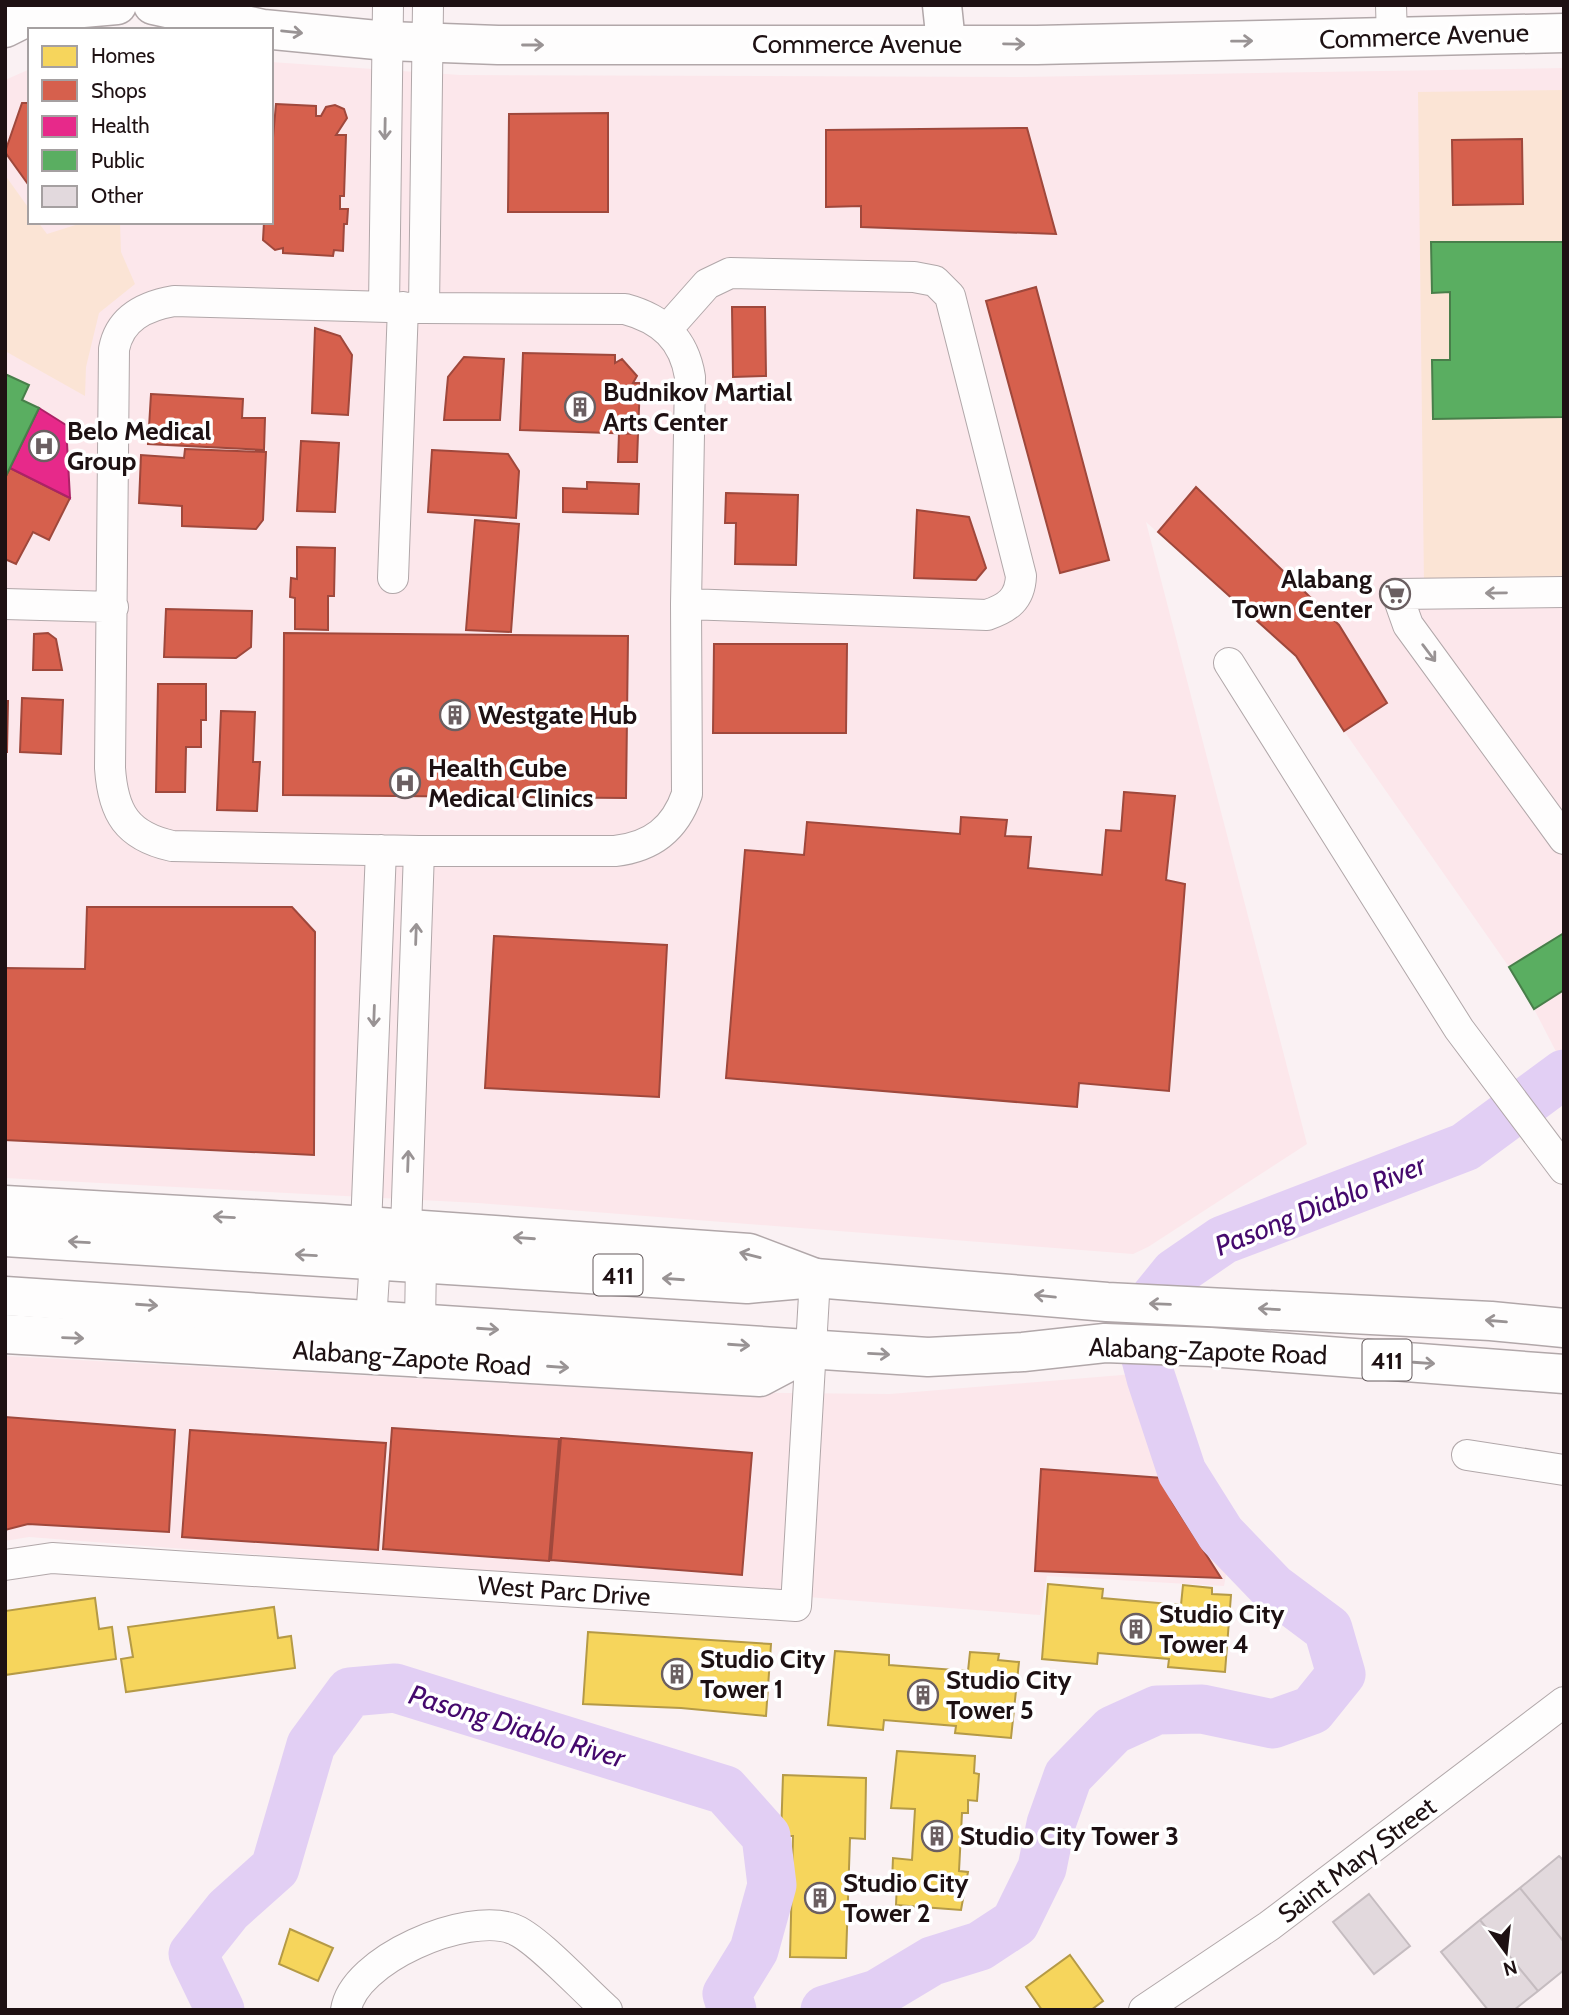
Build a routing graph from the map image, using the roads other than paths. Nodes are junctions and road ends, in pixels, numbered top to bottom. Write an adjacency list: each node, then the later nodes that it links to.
1 (117, 5): 7 (main road)
2 (153, 5): 8 (main road, Commerce Avenue, one-way to 8)
3 (428, 5): 11 (street)
4 (942, 5): 12 (main road)
5 (1392, 21): 10 (main road, Commerce Avenue); 12 (main road, Commerce Avenue, one-way to 5)
6 (387, 23): 9 (main road, Commerce Avenue, one-way to 6); 11 (main road, Commerce Avenue); 13 (street, one-way to 13)
7 (5, 28)
8 (258, 28)
9 (273, 29)
10 (1564, 33)
11 (427, 43): 12 (main road, Commerce Avenue, one-way to 12); 13 (street)
12 (946, 43)
13 (403, 307): 14 (street); 15 (street); 19 (street)
14 (668, 328): 18 (street); 18 (street)
15 (393, 578)
16 (1564, 592): 21 (street, one-way to 21)
17 (5, 604): 19 (street)
18 (686, 604): 23 (street)
19 (113, 607): 22 (street)
20 (1229, 663): 24 (street)
21 (1564, 839)
22 (381, 850): 23 (street); 27 (street, one-way to 27)
23 (419, 851): 28 (street, one-way to 23)
24 (1564, 1169)
25 (5, 1205): 27 (main road, Alabang-Zapote Road / 411, one-way to 25)
26 (5, 1237): 27 (main road, Alabang-Zapote Road / 411, one-way to 26)
27 (370, 1243): 28 (main road, Alabang-Zapote Road / 411); 31 (street)
28 (413, 1245): 29 (main road, Alabang-Zapote Road / 411, one-way to 28); 32 (street)
29 (815, 1278): 33 (main road, Alabang-Zapote Road / 411, one-way to 29); 35 (street, West Parc Drive)
30 (5, 1296): 31 (main road, Alabang-Zapote Road / 411, one-way to 31)
31 (371, 1322): 32 (main road, Alabang-Zapote Road / 411)
32 (420, 1325): 35 (main road, Alabang-Zapote Road / 411, one-way to 35)
33 (1564, 1328)
34 (5, 1334): 35 (main road, Alabang-Zapote Road, one-way to 35)
35 (811, 1350): 36 (main road, Alabang-Zapote Road / 411, one-way to 36); 39 (street, West Parc Drive)
36 (1564, 1374)
37 (1467, 1455): 38 (street)
38 (1564, 1470)
39 (5, 1565)
40 (1564, 1702): 43 (street, Saint Mary Street)
41 (346, 2010): 42 (street)
42 (607, 2010)
43 (1144, 2010)

